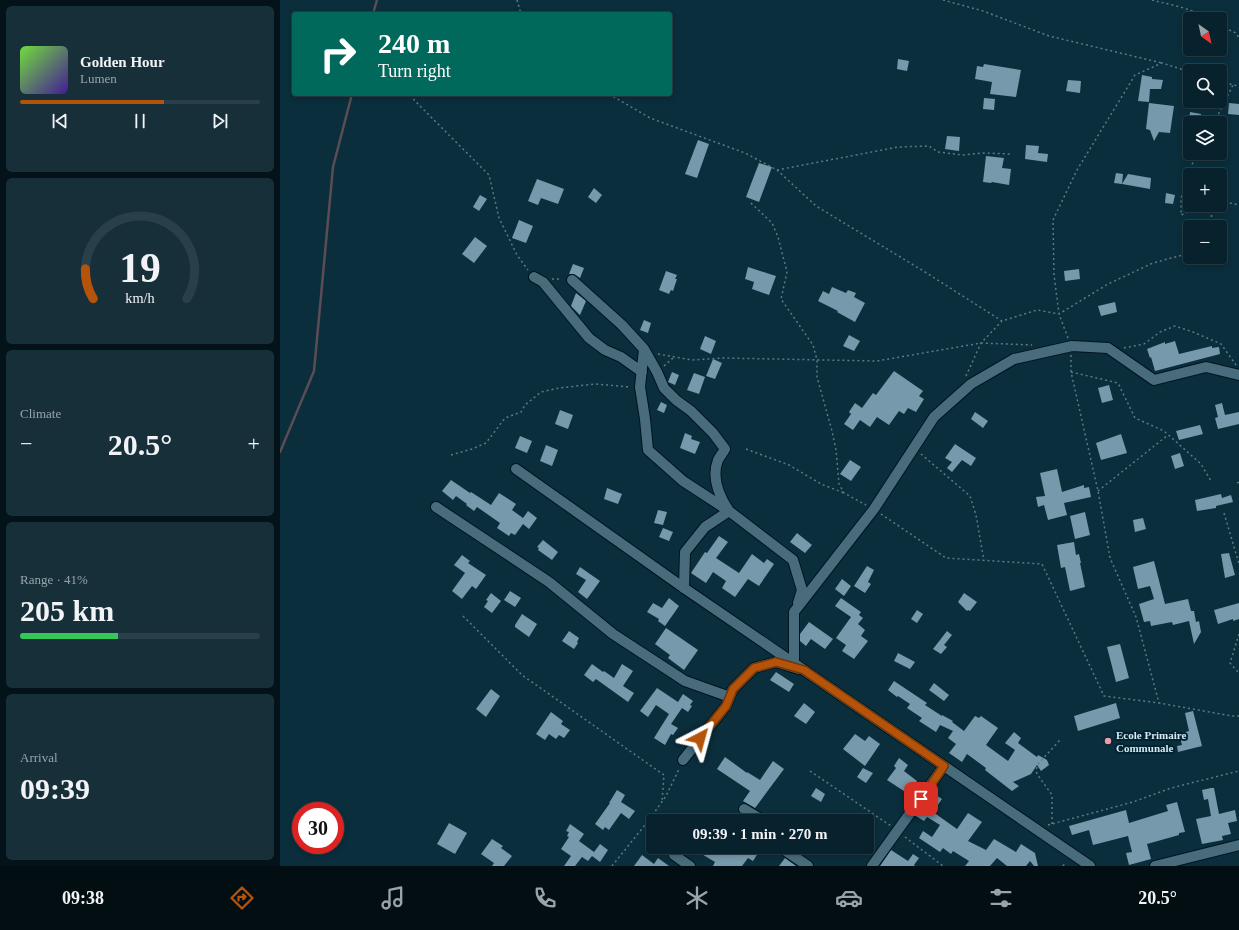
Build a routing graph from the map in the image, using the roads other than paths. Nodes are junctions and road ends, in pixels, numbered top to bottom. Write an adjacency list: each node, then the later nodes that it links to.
1 (534, 277): 5 (street)
2 (572, 280): 3 (street)
3 (644, 349): 5 (street); 8 (street)
4 (1238, 370): 10 (street)
5 (642, 372): 8 (street)
6 (516, 469): 9 (street)
7 (436, 507): 13 (street)
8 (729, 511): 9 (street); 10 (street)
9 (684, 588): 11 (street)
10 (794, 612): 11 (street)
11 (794, 663): 12 (street)
12 (804, 670): 13 (street); 15 (street)
13 (730, 697): 14 (street)
14 (683, 760)
15 (944, 766): 23 (street); 24 (street)
16 (744, 809): 17 (street)
17 (752, 814)
18 (1239, 845): 25 (street)
19 (790, 854): 22 (street)
20 (674, 855): 21 (street)
21 (690, 866)
22 (808, 866)
23 (872, 866)
24 (1090, 866)
25 (1155, 866)

